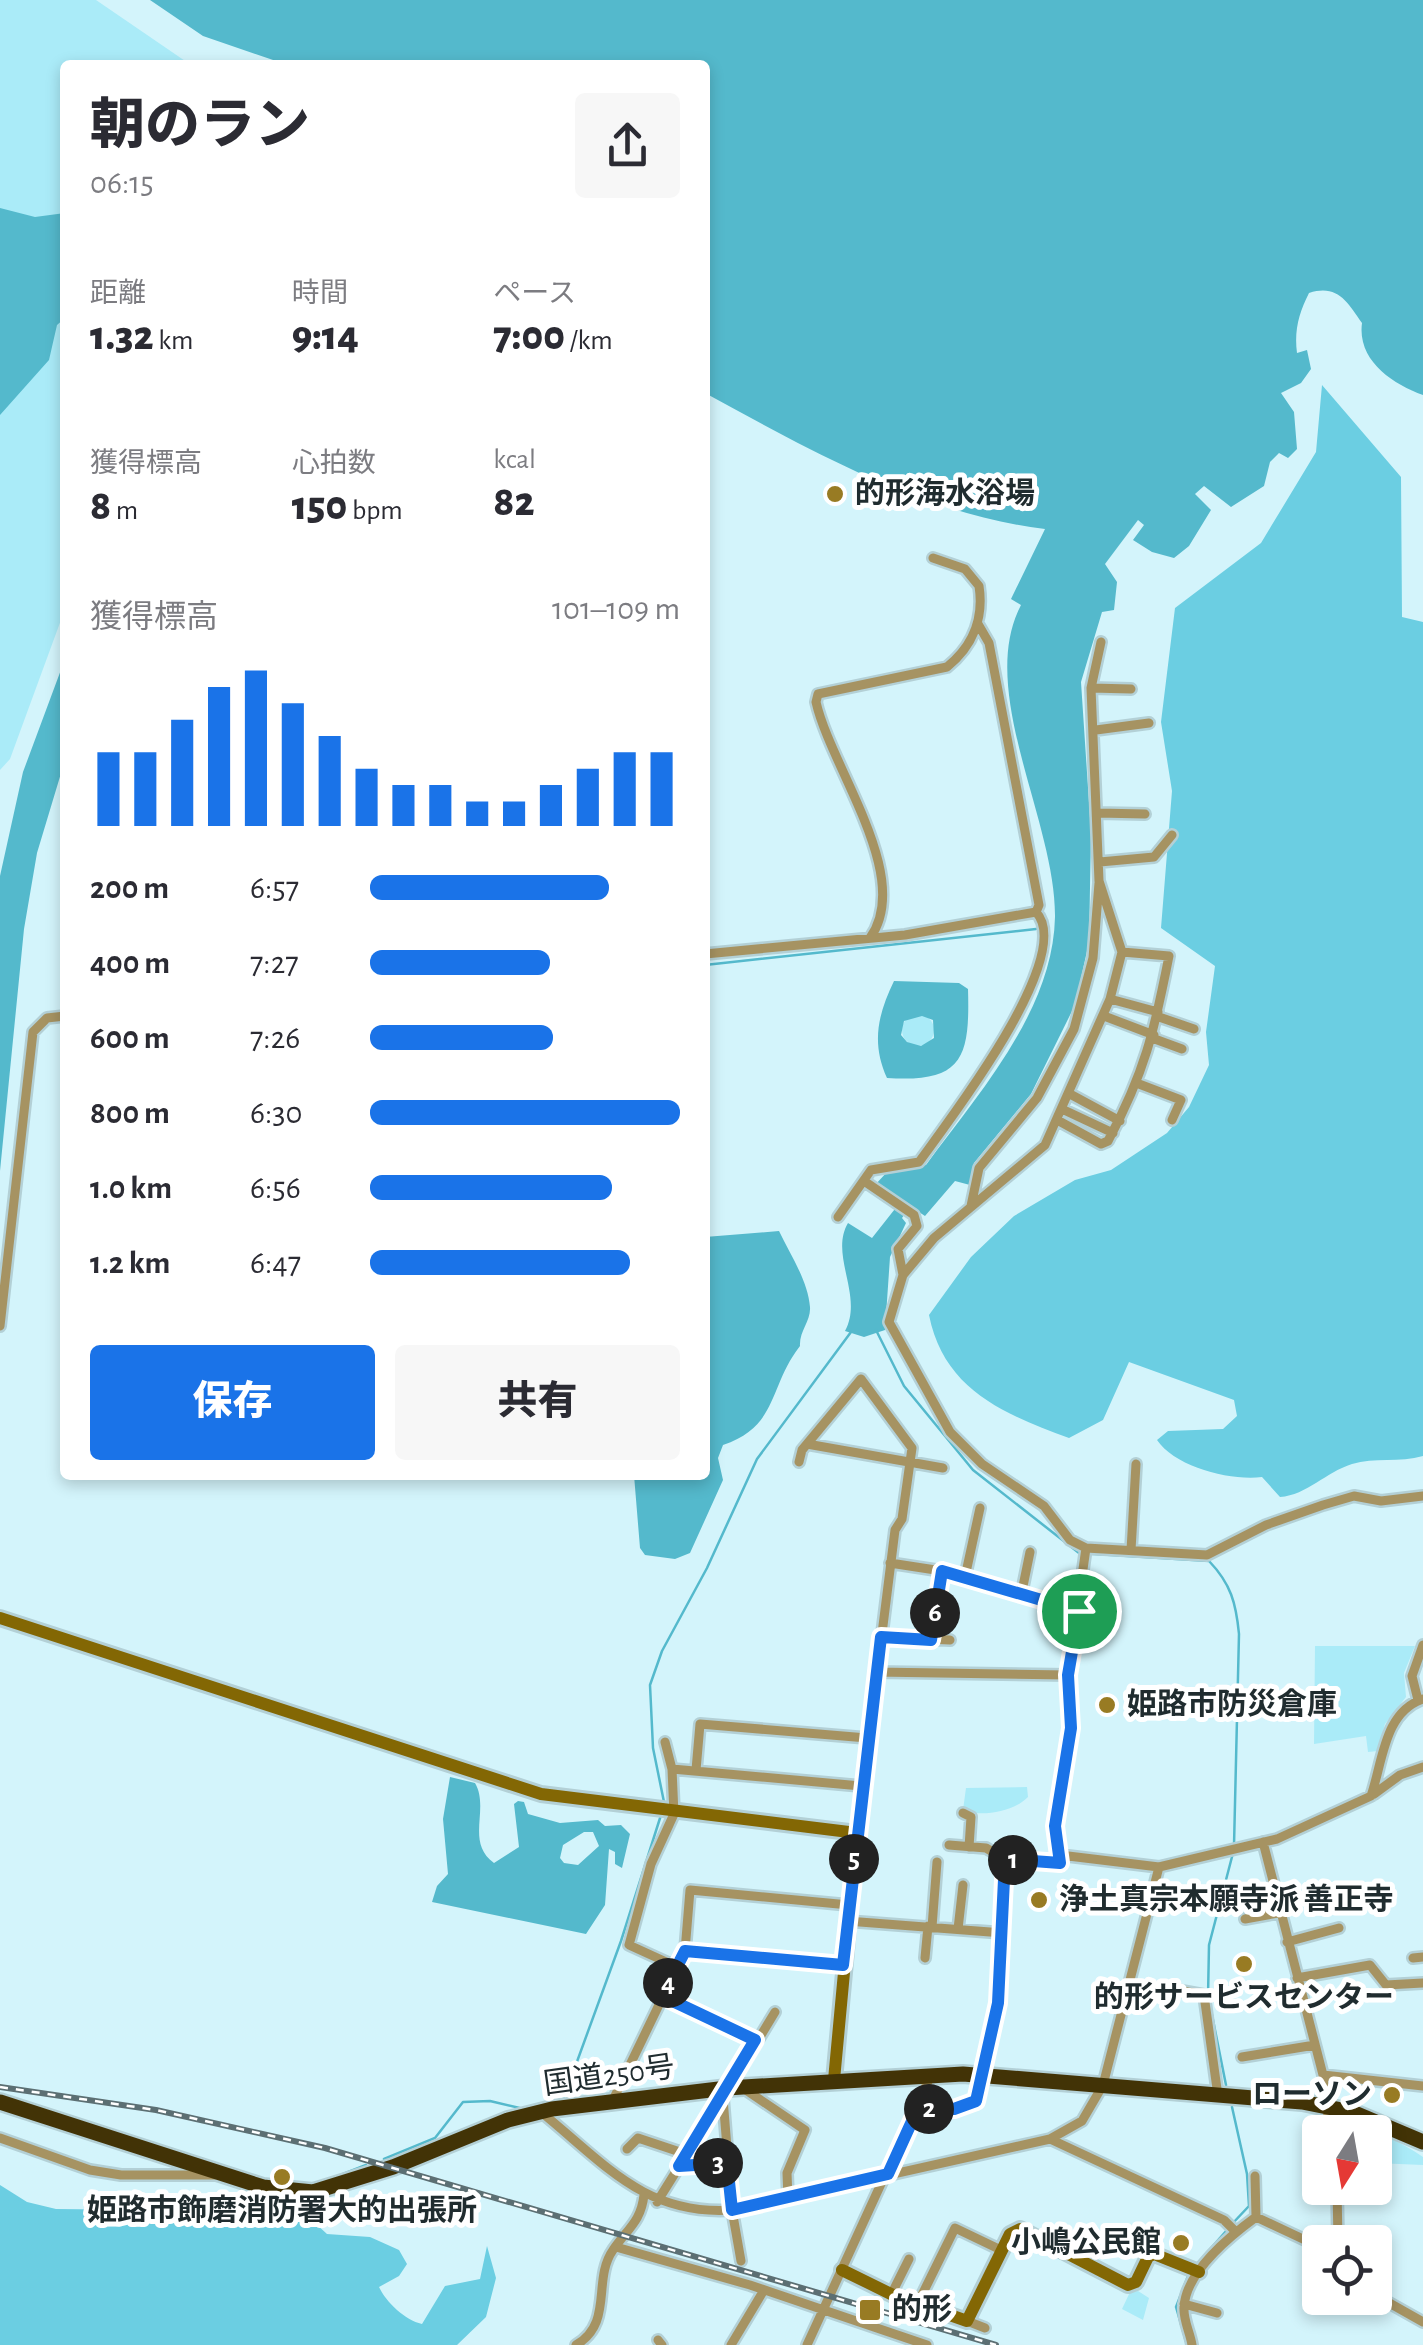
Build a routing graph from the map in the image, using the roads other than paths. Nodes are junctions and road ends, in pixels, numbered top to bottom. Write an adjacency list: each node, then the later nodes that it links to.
1 (933, 558): 2 (street)
2 (978, 624): 13 (street); 14 (street)
3 (1101, 642): 4 (street)
4 (1091, 688): 5 (street); 7 (street)
5 (1131, 690)
6 (1149, 723): 7 (street)
7 (1096, 730): 8 (street)
8 (1098, 814): 9 (street); 11 (street)
9 (1145, 814)
10 (1172, 835): 11 (street)
11 (1100, 862): 12 (street)
12 (1099, 881): 15 (street); 17 (street)
13 (1036, 912): 14 (street); 34 (street)
14 (870, 938): 16 (street)
15 (1122, 952): 18 (street); 19 (street)
16 (710, 954)
17 (1087, 990): 18 (street); 25 (street)
18 (1110, 998): 19 (street); 20 (street)
19 (1158, 1014): 22 (street); 23 (street)
20 (1104, 1016): 23 (street); 26 (street)
21 (60, 1017): 38 (street)
22 (1194, 1029)
23 (1153, 1037): 24 (street); 27 (street)
24 (1182, 1049)
25 (1058, 1061): 26 (street); 35 (street)
26 (1079, 1072): 28 (street)
27 (1139, 1084): 30 (street); 31 (street)
28 (1070, 1094): 29 (street); 30 (street)
29 (1064, 1110): 32 (street); 33 (street)
30 (1120, 1120): 33 (street)
31 (1172, 1120)
32 (1058, 1122): 33 (street); 35 (street)
33 (1113, 1132)
34 (864, 1181): 36 (street); 37 (street)
35 (971, 1206): 37 (street)
36 (838, 1217)
37 (903, 1275): 46 (street)
38 (0, 1326)
39 (807, 1444): 40 (street); 41 (street); 41 (street)
40 (799, 1462)
41 (910, 1464): 43 (street); 49 (street)
42 (1136, 1464): 47 (street)
43 (942, 1468)
44 (1423, 1496): 47 (street)
45 (980, 1508): 51 (street)
46 (1086, 1548): 47 (street); 53 (street)
47 (1131, 1550)
48 (1030, 1552): 52 (street)
49 (890, 1563): 50 (street); 55 (street)
50 (942, 1571): 51 (street); 56 (street)
51 (965, 1577): 52 (street)
52 (1022, 1592): 53 (street)
53 (1079, 1611): 60 (street)
54 (0, 1618): 69 (street)
55 (881, 1637): 56 (street); 59 (street)
56 (931, 1640): 57 (street)
57 (950, 1640)
58 (1423, 1645): 61 (street)
59 (876, 1672): 60 (street); 62 (street)
60 (1068, 1675): 75 (street)
61 (1420, 1700): 68 (street)
62 (866, 1738): 66 (street); 67 (street)
63 (665, 1742): 64 (street)
64 (672, 1768): 66 (street); 69 (street)
65 (1423, 1768): 68 (street)
66 (696, 1770): 67 (street)
67 (861, 1786): 71 (street)
68 (1372, 1796): 72 (street)
69 (666, 1812): 71 (street); 92 (street)
70 (963, 1813): 74 (street)
71 (857, 1834): 80 (street)
72 (1263, 1842): 78 (street); 81 (street)
73 (949, 1844): 74 (street)
74 (969, 1847): 76 (street)
75 (1060, 1855): 76 (street); 78 (street)
76 (1005, 1859): 87 (street)
77 (937, 1862): 84 (street)
78 (1159, 1866): 105 (street)
79 (963, 1885): 86 (street)
80 (849, 1905): 83 (street); 89 (street)
81 (1278, 1913): 82 (street); 88 (street)
82 (1245, 1918)
83 (847, 1921): 84 (street); 91 (street)
84 (930, 1926): 86 (street); 90 (street)
85 (1339, 1928): 88 (street)
86 (958, 1929): 87 (street)
87 (1004, 1933): 102 (street)
88 (1287, 1942): 93 (street)
89 (685, 1951): 91 (street); 92 (street)
90 (925, 1958)
91 (843, 1965): 104 (street)
92 (675, 1966): 96 (street)
93 (1296, 1978): 94 (street); 99 (street)
94 (1423, 1983)
95 (1160, 1987): 108 (street)
96 (662, 1996): 98 (street); 109 (street)
97 (775, 2012): 98 (street)
98 (755, 2040): 107 (street)
99 (1315, 2045): 100 (street); 103 (street)
100 (1242, 2057)
101 (930, 2075): 102 (highway, 国道250号); 104 (highway, 国道250号); 112 (street)
102 (984, 2075): 105 (highway, 国道250号); 112 (street)
103 (1322, 2075): 106 (street); 111 (street)
104 (834, 2080): 107 (highway, 国道250号)
105 (1103, 2085): 108 (highway, 国道250号); 116 (street)
106 (1423, 2086)
107 (730, 2091): 109 (highway, 国道250号); 119 (street); 120 (street); 126 (street)
108 (1218, 2096): 111 (highway, 国道250号)
109 (614, 2100): 113 (highway, 国道250号)
110 (0, 2102): 122 (highway, 国道250号)
111 (1326, 2106): 114 (street); 117 (highway, 国道250号)
112 (918, 2108): 123 (street)
113 (546, 2111): 122 (highway, 国道250号); 125 (street)
114 (1327, 2115)
115 (0, 2138): 122 (street)
116 (1050, 2139): 123 (street); 130 (street)
117 (1423, 2142)
118 (626, 2149): 119 (street)
119 (686, 2154): 121 (street)
120 (727, 2163): 121 (street); 128 (street)
121 (679, 2166): 127 (street)
122 (222, 2174)
123 (888, 2174): 126 (street); 136 (street)
124 (1255, 2176): 129 (street)
125 (644, 2194): 127 (street); 132 (street)
126 (788, 2198): 128 (street)
127 (656, 2202): 128 (street)
128 (732, 2210): 135 (street)
129 (1256, 2217): 130 (street); 131 (street)
130 (1232, 2229): 137 (street)
131 (1302, 2239)
132 (616, 2247): 138 (street); 148 (street)
133 (1002, 2250): 137 (street); 140 (street); 145 (street)
134 (908, 2259): 139 (street)
135 (741, 2261)
136 (842, 2270): 139 (street); 143 (street)
137 (1195, 2270): 141 (street)
138 (764, 2290): 143 (street); 149 (street)
139 (891, 2295): 140 (street)
140 (918, 2303): 145 (street)
141 (1184, 2304): 144 (street); 152 (street)
142 (1392, 2305): 146 (street)
143 (822, 2313): 150 (street); 151 (street)
144 (1217, 2314)
145 (967, 2321): 147 (street)
146 (1423, 2322)
147 (985, 2328)
148 (576, 2345)
149 (731, 2345)
150 (807, 2345)
151 (927, 2345)
152 (1192, 2345)

